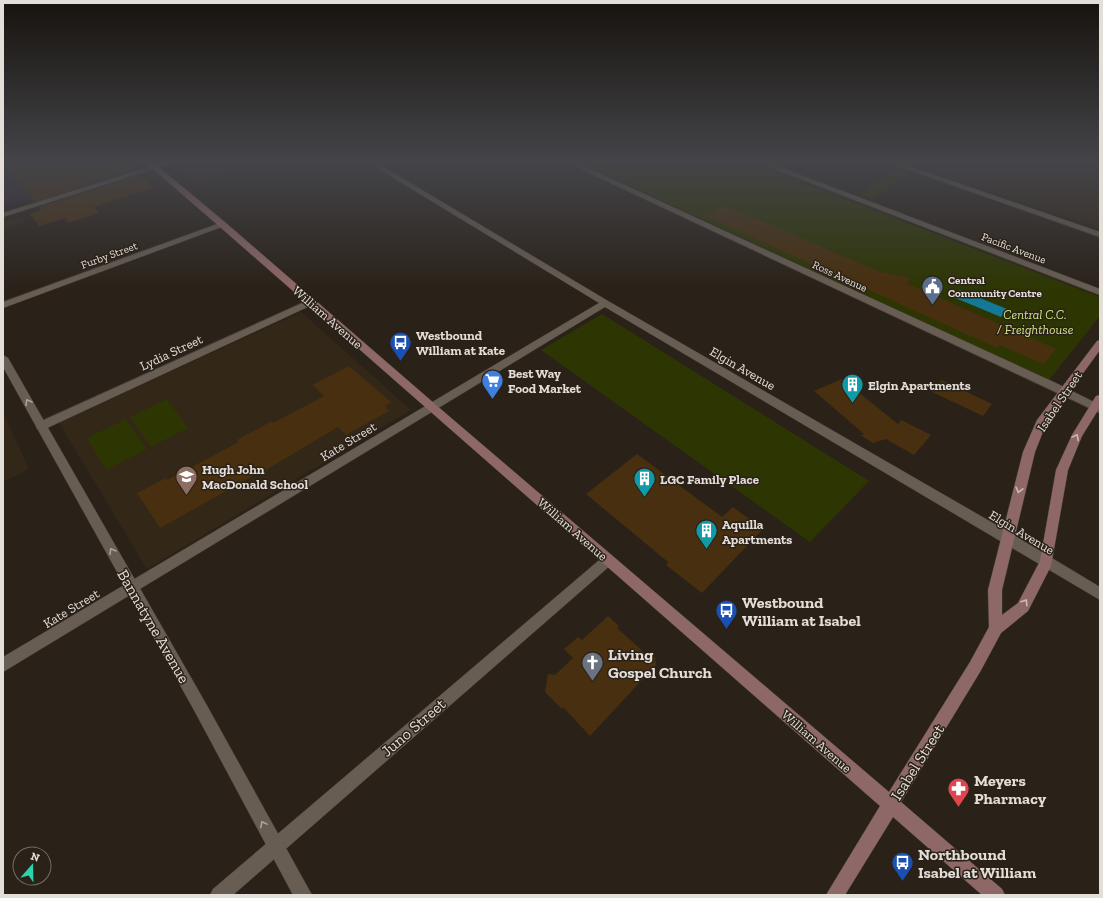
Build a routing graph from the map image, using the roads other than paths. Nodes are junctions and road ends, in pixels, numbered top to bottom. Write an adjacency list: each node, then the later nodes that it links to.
1 (34, 205): 7 (street)
2 (199, 205): 8 (main road, William Avenue)
3 (442, 205): 12 (street, Elgin Avenue)
4 (662, 205): 16 (street, Ross Avenue)
5 (872, 205): 10 (street, Pacific Avenue)
6 (1013, 205): 9 (street)
7 (3, 215)
8 (223, 225): 11 (main road, William Avenue); 13 (street, Furby Street)
9 (1100, 235)
10 (1100, 292)
11 (311, 302): 18 (main road, William Avenue); 19 (street, Lydia Street)
12 (606, 303): 18 (street, Kate Street); 20 (street, Elgin Avenue)
13 (3, 305)
14 (1100, 343): 16 (main road, Isabel Street)
15 (3, 358): 19 (street, Bannatyne Avenue, one-way to 15)
16 (1065, 391): 17 (street, Ross Avenue); 20 (main road, Isabel Street, one-way to 20)
17 (1098, 405): 22 (main road, Isabel Street, one-way to 17)
18 (431, 407): 21 (main road, William Avenue); 23 (street, Kate Street)
19 (41, 426): 23 (street, Bannatyne Avenue, one-way to 19)
20 (1008, 538): 22 (street, Elgin Avenue); 25 (main road, Isabel Street)
21 (608, 560): 27 (main road, William Avenue); 28 (street, Juno Street)
22 (1046, 562): 24 (street, Elgin Avenue); 25 (main road, Isabel Street, one-way to 22)
23 (133, 587): 26 (street, Kate Street); 28 (street, Bannatyne Avenue, one-way to 23)
24 (1100, 594)
25 (996, 628): 27 (main road, Isabel Street)
26 (3, 665)
27 (891, 805): 31 (main road, Isabel Street); 32 (main road, William Avenue)
28 (275, 846): 29 (street, Juno Street); 30 (street, Bannatyne Avenue)
29 (219, 895)
30 (303, 895)
31 (835, 895)
32 (996, 895)

